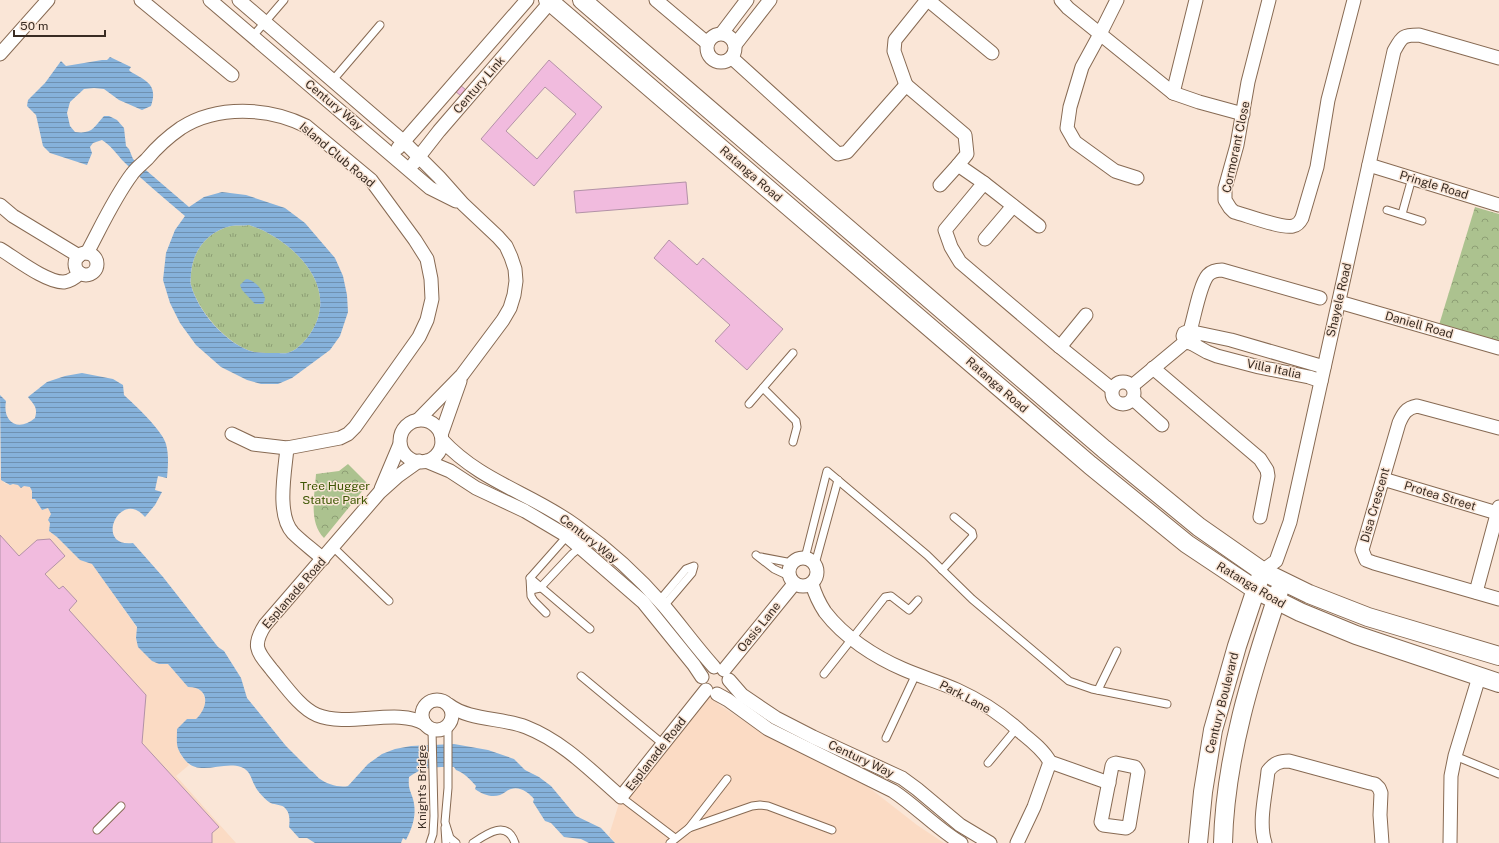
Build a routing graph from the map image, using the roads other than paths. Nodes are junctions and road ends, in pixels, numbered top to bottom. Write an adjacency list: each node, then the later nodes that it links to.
1 (48, 0): 26 (street)
2 (141, 0): 29 (street)
3 (210, 0): 22 (street, Century Way)
4 (239, 0): 18 (street, Century Way)
5 (284, 0): 18 (lane)
6 (527, 0): 34 (street, Century Link)
7 (582, 0): 95 (main road, Ratanga Road)
8 (656, 0): 23 (street)
9 (770, 0): 24 (street)
10 (928, 0): 25 (street); 31 (street)
11 (1061, 0): 21 (street)
12 (1117, 0): 21 (street)
13 (1196, 0): 32 (street)
14 (1269, 0): 33 (street, Cormorant Close)
15 (1354, 0): 33 (street, Cormorant Close)
16 (550, 1): 36 (street, Century Link); 103 (main road, Ratanga Road)
17 (744, 3): 20 (street)
18 (265, 22): 22 (lane); 30 (street, Century Way)
19 (380, 25): 30 (lane)
20 (722, 33): 23 (street); 24 (street)
21 (1100, 34): 32 (street); 40 (street)
22 (252, 36): 35 (street, Century Way)
23 (707, 43): 27 (street)
24 (736, 45): 27 (street)
25 (992, 53)
26 (0, 54)
27 (732, 58): 31 (street)
28 (1499, 58): 38 (street, Shayele Road)
29 (232, 75)
30 (333, 80): 34 (street, Century Way)
31 (906, 85): 37 (street)
32 (1173, 93): 33 (street)
33 (1243, 114)
34 (404, 142): 35 (street, Century Link); 36 (street, Century Way)
35 (392, 156): 39 (street, Century Way)
36 (420, 157): 39 (street, Century Link); 44 (street, Century Way)
37 (958, 165): 42 (street); 43 (street)
38 (1369, 165): 41 (street, Pringle Road); 57 (street, Shayele Road)
39 (409, 169): 44 (street, Century Way)
40 (1137, 178)
41 (1412, 178): 46 (street, Pringle Road); 49 (lane)
42 (984, 183): 47 (street); 60 (street)
43 (940, 185)
44 (463, 204): 67 (street, Century Way)
45 (0, 205): 54 (street)
46 (1499, 205)
47 (1013, 206): 51 (street); 52 (street)
48 (1387, 210): 49 (lane)
49 (1402, 214): 50 (lane)
50 (1422, 221)
51 (1038, 226)
52 (985, 239)
53 (0, 249): 55 (street)
54 (83, 255): 55 (street); 55 (street); 80 (street, Island Club Road)
55 (80, 273)
56 (1320, 298): 59 (street)
57 (1339, 302): 62 (street, Daniell Road); 65 (street, Shayele Road)
58 (1086, 315): 60 (street)
59 (1190, 337): 61 (street, Villa Italia); 64 (street, Villa Italia); 66 (street)
60 (1060, 347): 70 (street)
61 (1252, 347): 64 (street); 65 (street, Villa Italia)
62 (1499, 348)
63 (793, 353): 69 (lane)
64 (1247, 364): 68 (street, Villa Italia)
65 (1324, 367): 68 (street, Shayele Road)
66 (1153, 368): 71 (street); 87 (street)
67 (462, 375): 73 (street, Century Way); 77 (street, Century Way)
68 (1321, 381): 95 (street, Shayele Road)
69 (763, 388): 72 (lane); 78 (lane)
70 (1112, 389): 71 (street); 71 (street)
71 (1133, 392): 74 (street)
72 (750, 404)
73 (418, 420): 77 (street); 79 (street)
74 (1162, 425)
75 (1499, 428): 82 (street, Disa Crescent)
76 (232, 434): 80 (street, Island Club Road)
77 (441, 438): 81 (street); 88 (street, Century Way)
78 (793, 442)
79 (400, 444): 81 (street); 84 (street, Esplanade Road)
80 (287, 448): 92 (street)
81 (423, 461): 84 (street, Esplanade Road); 89 (street, Century Way)
82 (1383, 479): 85 (street, Protea Street); 104 (street, Disa Crescent)
83 (838, 480): 93 (lane); 93 (lane); 96 (lane)
84 (379, 492): 92 (street, Esplanade Road)
85 (1498, 510): 104 (street)
86 (954, 517): 96 (lane)
87 (1260, 517)
88 (576, 526): 89 (lane); 90 (street, Century Way)
89 (567, 536): 91 (street, Century Way); 97 (lane)
90 (592, 538): 91 (lane); 109 (street, Century Way)
91 (581, 547): 101 (lane); 120 (street, Century Way)
92 (328, 553): 107 (lane); 129 (street, Esplanade Road)
93 (810, 561): 94 (street); 100 (street)
94 (792, 563): 98 (street); 98 (lane)
95 (1269, 566): 99 (main road, Ratanga Road); 103 (main road, Century Boulevard)
96 (942, 570): 123 (lane)
97 (530, 578): 101 (lane); 102 (lane)
98 (792, 580): 100 (street); 116 (street, Oasis Lane)
99 (1283, 582): 108 (main road, Century Boulevard); 111 (main road, Ratanga Road)
100 (812, 584): 113 (street, Park Lane)
101 (540, 588): 102 (lane); 112 (lane)
102 (531, 590): 110 (lane)
103 (1256, 590): 108 (main road, Ratanga Road); 156 (main road, Century Boulevard)
104 (1476, 592): 105 (street, Disa Crescent)
105 (1499, 599)
106 (918, 600): 113 (lane)
107 (389, 601)
108 (1276, 601): 121 (main road, Ratanga Road); 157 (main road, Century Boulevard)
109 (662, 604): 109 (lane); 116 (street, Century Way)
110 (546, 613)
111 (1404, 628): 115 (main road, Ratanga Road); 121 (main road)
112 (590, 629)
113 (853, 639): 117 (lane); 118 (street, Park Lane)
114 (1117, 651): 123 (lane)
115 (1498, 656)
116 (722, 672): 120 (street); 124 (street, Esplanade Road); 154 (street, Century Way)
117 (824, 674)
118 (916, 674): 131 (street, Park Lane); 133 (lane)
119 (581, 676): 134 (lane)
120 (702, 677): 124 (street, Century Way)
121 (1479, 677): 122 (main road, Ratanga Road); 135 (street)
122 (1498, 683)
123 (1098, 690): 125 (lane)
124 (711, 692): 134 (street, Esplanade Road); 153 (street, Century Way)
125 (1167, 704)
126 (449, 705): 127 (street); 128 (street, Esplanade Road); 130 (street)
127 (425, 706): 129 (street); 132 (street)
128 (478, 716): 130 (street, Esplanade Road); 141 (street, Esplanade Road)
129 (410, 717): 132 (street, Esplanade Road)
130 (449, 725): 132 (street); 143 (lane, Knight's Bridge)
131 (1017, 728): 136 (street, Park Lane); 137 (lane)
132 (430, 731): 148 (lane, Knight's Bridge)
133 (886, 738)
134 (663, 744): 141 (street, Esplanade Road)
135 (1455, 756): 138 (lane); 160 (street)
136 (1050, 762): 140 (street); 155 (street)
137 (988, 763)
138 (1499, 774)
139 (728, 779): 144 (lane)
140 (1109, 783): 140 (street)
141 (621, 798): 147 (lane)
142 (121, 806): 145 (lane)
143 (445, 822): 149 (lane, Knight's Bridge); 150 (lane, Knight's Bridge)
144 (689, 828): 146 (lane); 147 (lane)
145 (97, 830)
146 (832, 830)
147 (672, 841)
148 (430, 843)
149 (446, 843)
150 (456, 843)
151 (473, 843): 152 (lane)
152 (515, 843)
153 (961, 843)
154 (990, 843)
155 (1017, 843)
156 (1198, 843)
157 (1223, 843)
158 (1265, 843): 159 (street)
159 (1382, 843)
160 (1450, 843)

